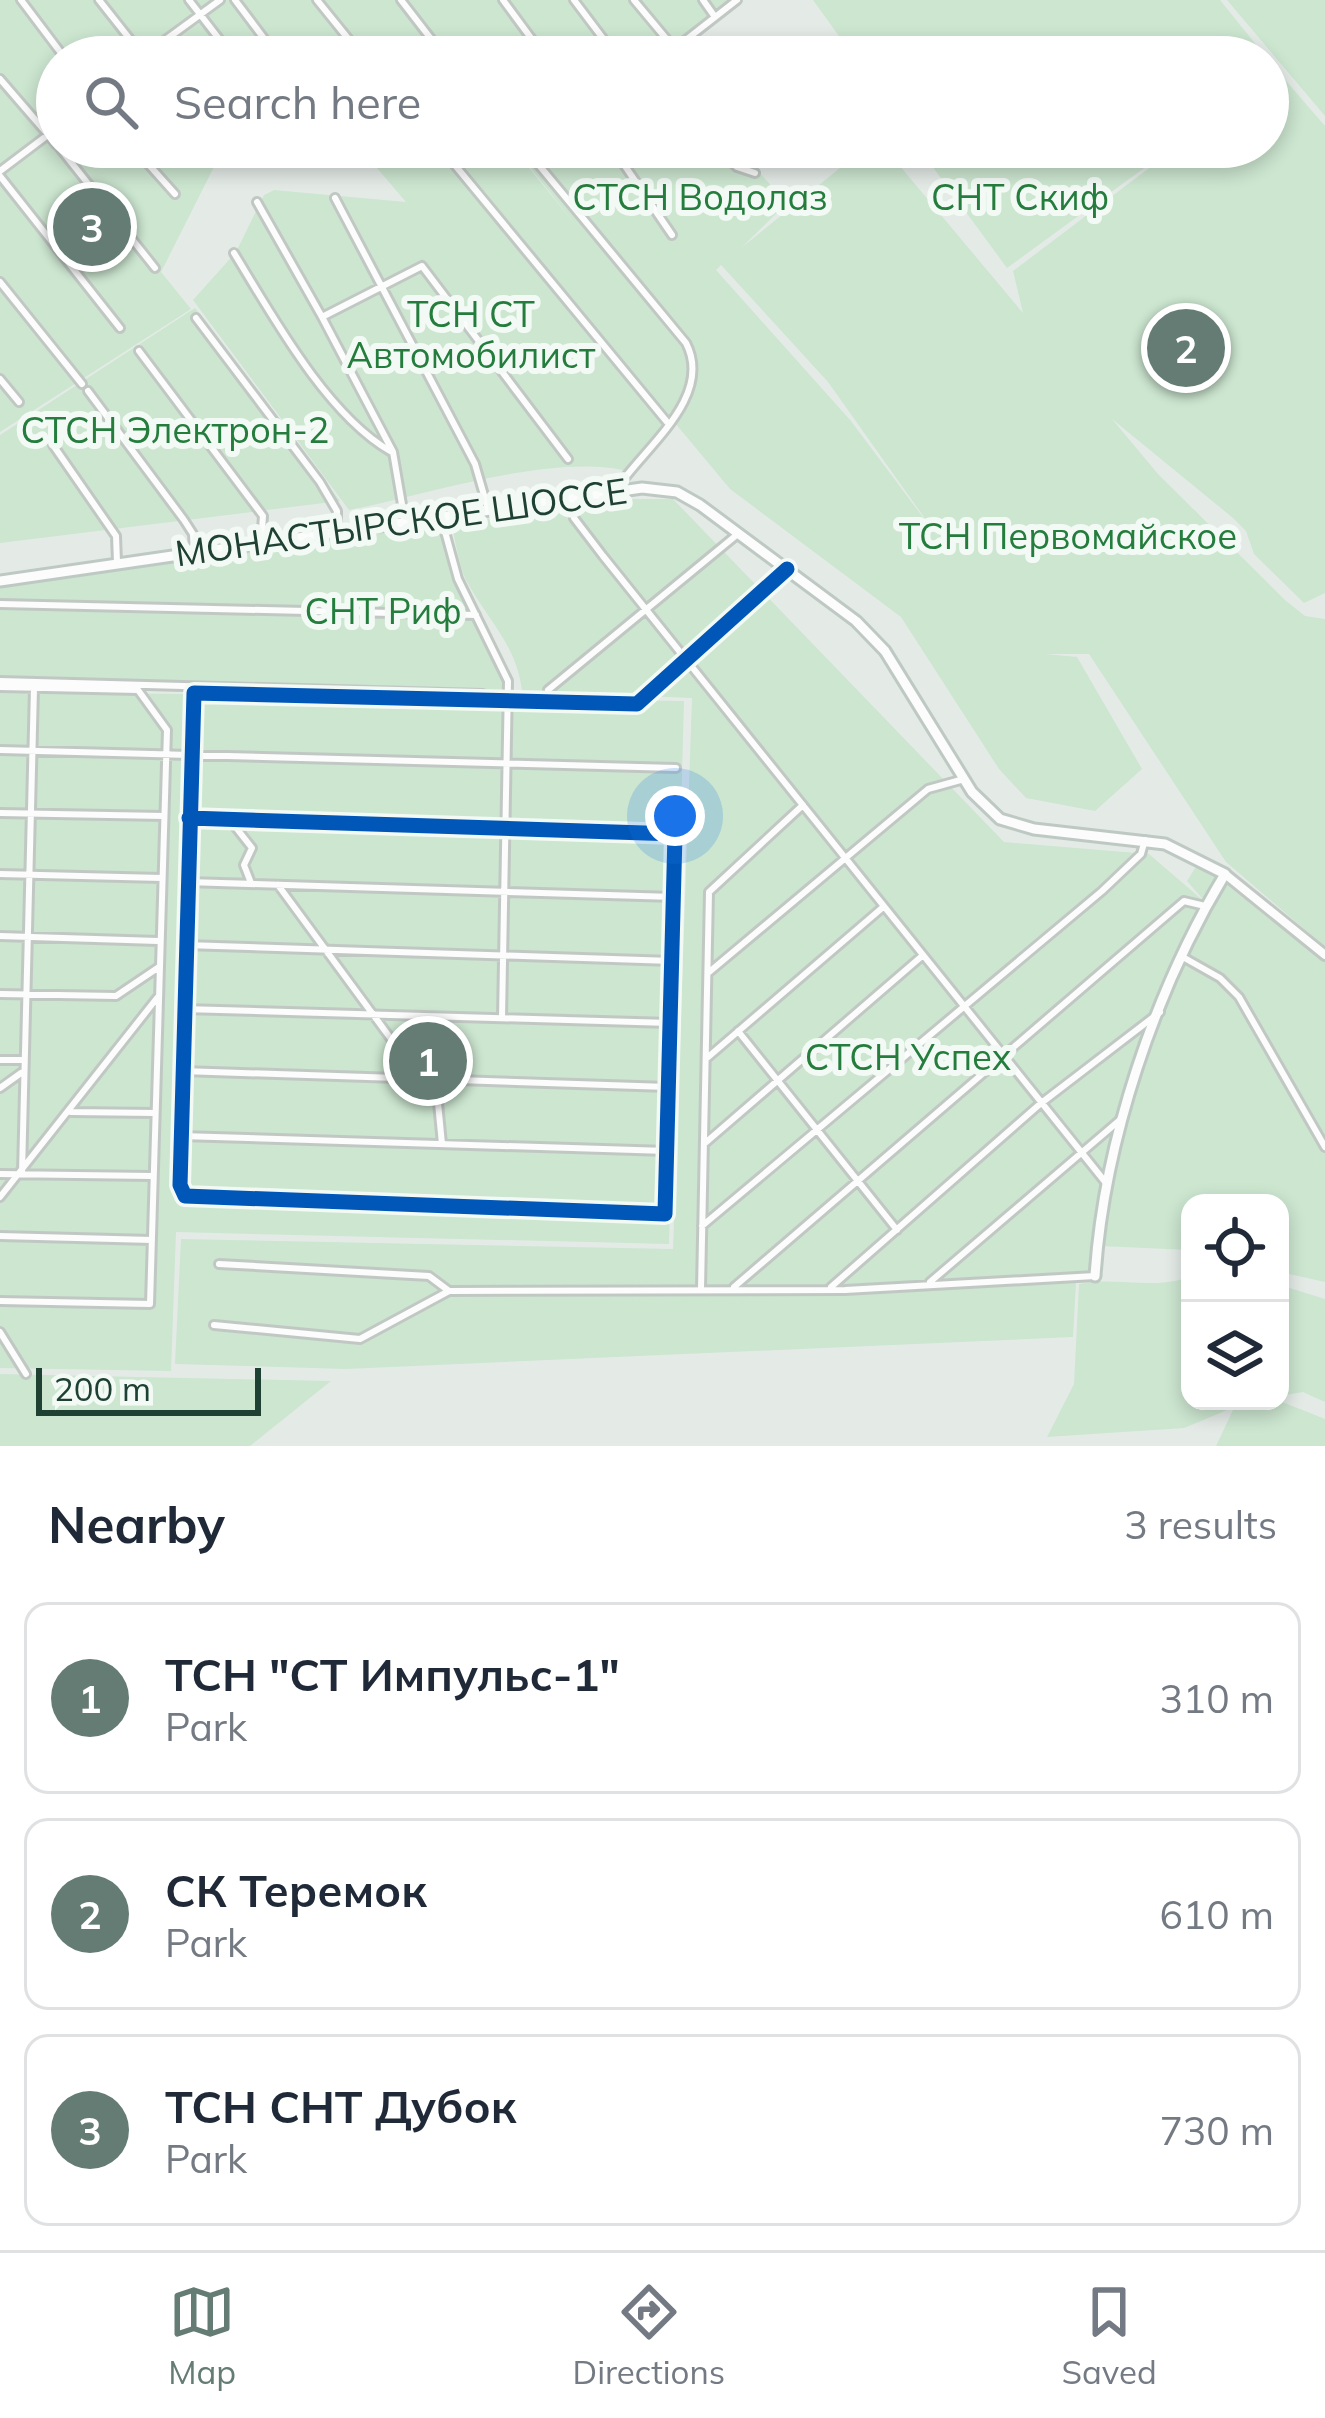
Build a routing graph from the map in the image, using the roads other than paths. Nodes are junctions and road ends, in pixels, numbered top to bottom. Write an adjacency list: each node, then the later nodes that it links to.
1 (20, 0): 15 (street)
2 (99, 0): 16 (street)
3 (189, 0): 13 (street)
4 (220, 0): 13 (street)
5 (236, 0): 19 (street)
6 (317, 0): 20 (street)
7 (400, 0): 21 (street)
8 (503, 0): 22 (street)
9 (574, 0): 23 (street)
10 (634, 0): 24 (street)
11 (703, 0): 14 (street)
12 (737, 0): 14 (street)
13 (201, 14): 17 (street); 18 (street)
14 (715, 17): 25 (street)
15 (48, 36)
16 (127, 36)
17 (172, 36)
18 (217, 36)
19 (263, 36)
20 (346, 36)
21 (427, 36)
22 (530, 36)
23 (601, 36)
24 (665, 36)
25 (690, 36)
26 (0, 79): 27 (street)
27 (36, 119)
28 (36, 145): 36 (street)
29 (75, 168): 42 (street)
30 (152, 168): 37 (street)
31 (457, 168): 51 (street)
32 (541, 168): 51 (street)
33 (626, 168): 40 (street)
34 (740, 168): 35 (street)
35 (755, 173)
36 (0, 174): 47 (street)
37 (175, 194)
38 (335, 198): 44 (street)
39 (257, 202): 45 (street)
40 (672, 235)
41 (234, 253): 53 (street)
42 (155, 268)
43 (0, 282): 63 (street)
44 (380, 290): 45 (street); 54 (street); 57 (street)
45 (322, 317): 53 (street)
46 (196, 318): 60 (street)
47 (120, 328)
48 (139, 351): 62 (street)
49 (0, 379): 50 (street)
50 (19, 402)
51 (667, 422): 55 (street)
52 (53, 445): 64 (street)
53 (393, 452): 59 (street)
54 (568, 459)
55 (624, 479)
56 (570, 498): 57 (main road, МОНАСТЫРСКОЕ ШОССЕ); 61 (main road, МОНАСТЫРСКОЕ ШОССЕ); 68 (street)
57 (488, 509): 58 (main road, МОНАСТЫРСКОЕ ШОССЕ)
58 (441, 517): 59 (main road, МОНАСТЫРСКОЕ ШОССЕ); 69 (street)
59 (405, 522): 60 (main road, МОНАСТЫРСКОЕ ШОССЕ)
60 (337, 532): 62 (main road, МОНАСТЫРСКОЕ ШОССЕ)
61 (739, 533): 65 (main road, МОНАСТЫРСКОЕ ШОССЕ); 68 (street)
62 (261, 542): 63 (main road, МОНАСТЫРСКОЕ ШОССЕ)
63 (194, 552): 64 (main road, МОНАСТЫРСКОЕ ШОССЕ)
64 (117, 562): 66 (main road, МОНАСТЫРСКОЕ ШОССЕ)
65 (788, 569): 70 (street); 82 (main road, МОНАСТЫРСКОЕ ШОССЕ)
66 (0, 581)
67 (0, 604): 69 (street)
68 (646, 609): 70 (street); 73 (street)
69 (478, 615): 75 (street)
70 (688, 659): 75 (street); 83 (street)
71 (0, 684): 72 (street); 74 (street)
72 (34, 688): 77 (street); 78 (street)
73 (548, 690)
74 (488, 701): 75 (street); 79 (street)
75 (509, 701): 80 (street)
76 (0, 750): 77 (street)
77 (32, 751): 78 (street); 85 (street)
78 (166, 754): 79 (street); 86 (street)
79 (191, 757): 80 (street); 87 (street)
80 (507, 763): 81 (street); 89 (street)
81 (676, 768)
82 (964, 779): 90 (main road, МОНАСТЫРСКОЕ ШОССЕ); 91 (street)
83 (803, 806): 91 (street); 114 (street)
84 (0, 813): 85 (street)
85 (31, 813): 86 (street); 94 (street)
86 (164, 816): 95 (street)
87 (189, 818): 88 (street); 96 (street)
88 (230, 820): 89 (street); 97 (street)
89 (505, 829): 99 (street); 100 (street)
90 (1145, 840): 93 (main road, МОНАСТЫРСКОЕ ШОССЕ); 118 (street)
91 (846, 858): 102 (street); 114 (street)
92 (0, 874): 94 (street)
93 (1225, 874): 101 (main road); 111 (street)
94 (28, 875): 95 (street); 104 (street)
95 (162, 878): 105 (street)
96 (187, 882): 97 (street); 106 (street)
97 (253, 884): 98 (street)
98 (278, 885): 99 (street); 107 (street)
99 (504, 892): 100 (street); 108 (street)
100 (674, 897): 112 (street)
101 (1205, 906): 110 (main road); 125 (street)
102 (883, 908): 109 (street); 124 (street)
103 (0, 935): 104 (street)
104 (27, 936): 105 (street); 116 (street)
105 (160, 941): 113 (street)
106 (185, 946): 107 (street); 119 (street)
107 (324, 951): 108 (street); 121 (street)
108 (503, 956): 112 (street); 122 (street)
109 (922, 956): 118 (street); 132 (street)
110 (1181, 956): 120 (main road); 143 (street)
111 (1325, 956)
112 (672, 961): 123 (street)
113 (159, 967): 116 (street); 117 (street)
114 (708, 973): 126 (street)
115 (0, 994): 116 (street)
116 (25, 994): 128 (street)
117 (158, 997): 136 (street); 138 (street)
118 (963, 1007): 125 (street); 139 (street)
119 (183, 1010): 121 (street); 129 (street)
120 (1160, 1012): 135 (street); 137 (main road)
121 (373, 1015): 122 (street); 131 (street)
122 (502, 1018): 123 (street)
123 (670, 1023): 133 (street)
124 (738, 1031): 126 (street); 132 (street)
125 (1000, 1053): 135 (street); 149 (street)
126 (707, 1058): 142 (street)
127 (0, 1060): 128 (street)
128 (23, 1060): 130 (street)
129 (182, 1071): 131 (street); 140 (street)
130 (23, 1072): 134 (street); 146 (street)
131 (421, 1080): 133 (street); 141 (street)
132 (778, 1082): 139 (street); 142 (street)
133 (668, 1087): 144 (street)
134 (0, 1088)
135 (1040, 1104): 145 (street); 153 (street)
136 (70, 1112): 138 (street); 146 (street)
137 (1127, 1112): 145 (street); 150 (main road)
138 (155, 1113): 148 (street)
139 (816, 1130): 149 (street); 152 (street)
140 (181, 1136): 141 (street); 144 (street)
141 (442, 1144): 144 (street)
142 (704, 1144): 152 (street)
143 (1325, 1147)
144 (667, 1151)
145 (1080, 1153): 150 (street); 158 (street)
146 (22, 1173): 147 (street); 148 (street); 151 (street)
147 (0, 1174)
148 (153, 1176): 155 (street)
149 (857, 1181): 153 (street); 160 (street)
150 (1109, 1186): 157 (main road)
151 (0, 1198)
152 (702, 1226): 159 (street)
153 (897, 1230): 161 (street)
154 (0, 1236): 155 (street)
155 (152, 1240): 163 (street)
156 (219, 1264): 162 (street)
157 (1094, 1276): 158 (street)
158 (927, 1284): 161 (street)
159 (701, 1290): 160 (street); 162 (street)
160 (731, 1290): 161 (street)
161 (828, 1290)
162 (449, 1292): 164 (street)
163 (0, 1301)
164 (214, 1325)
165 (0, 1332): 166 (street)
166 (26, 1374)

